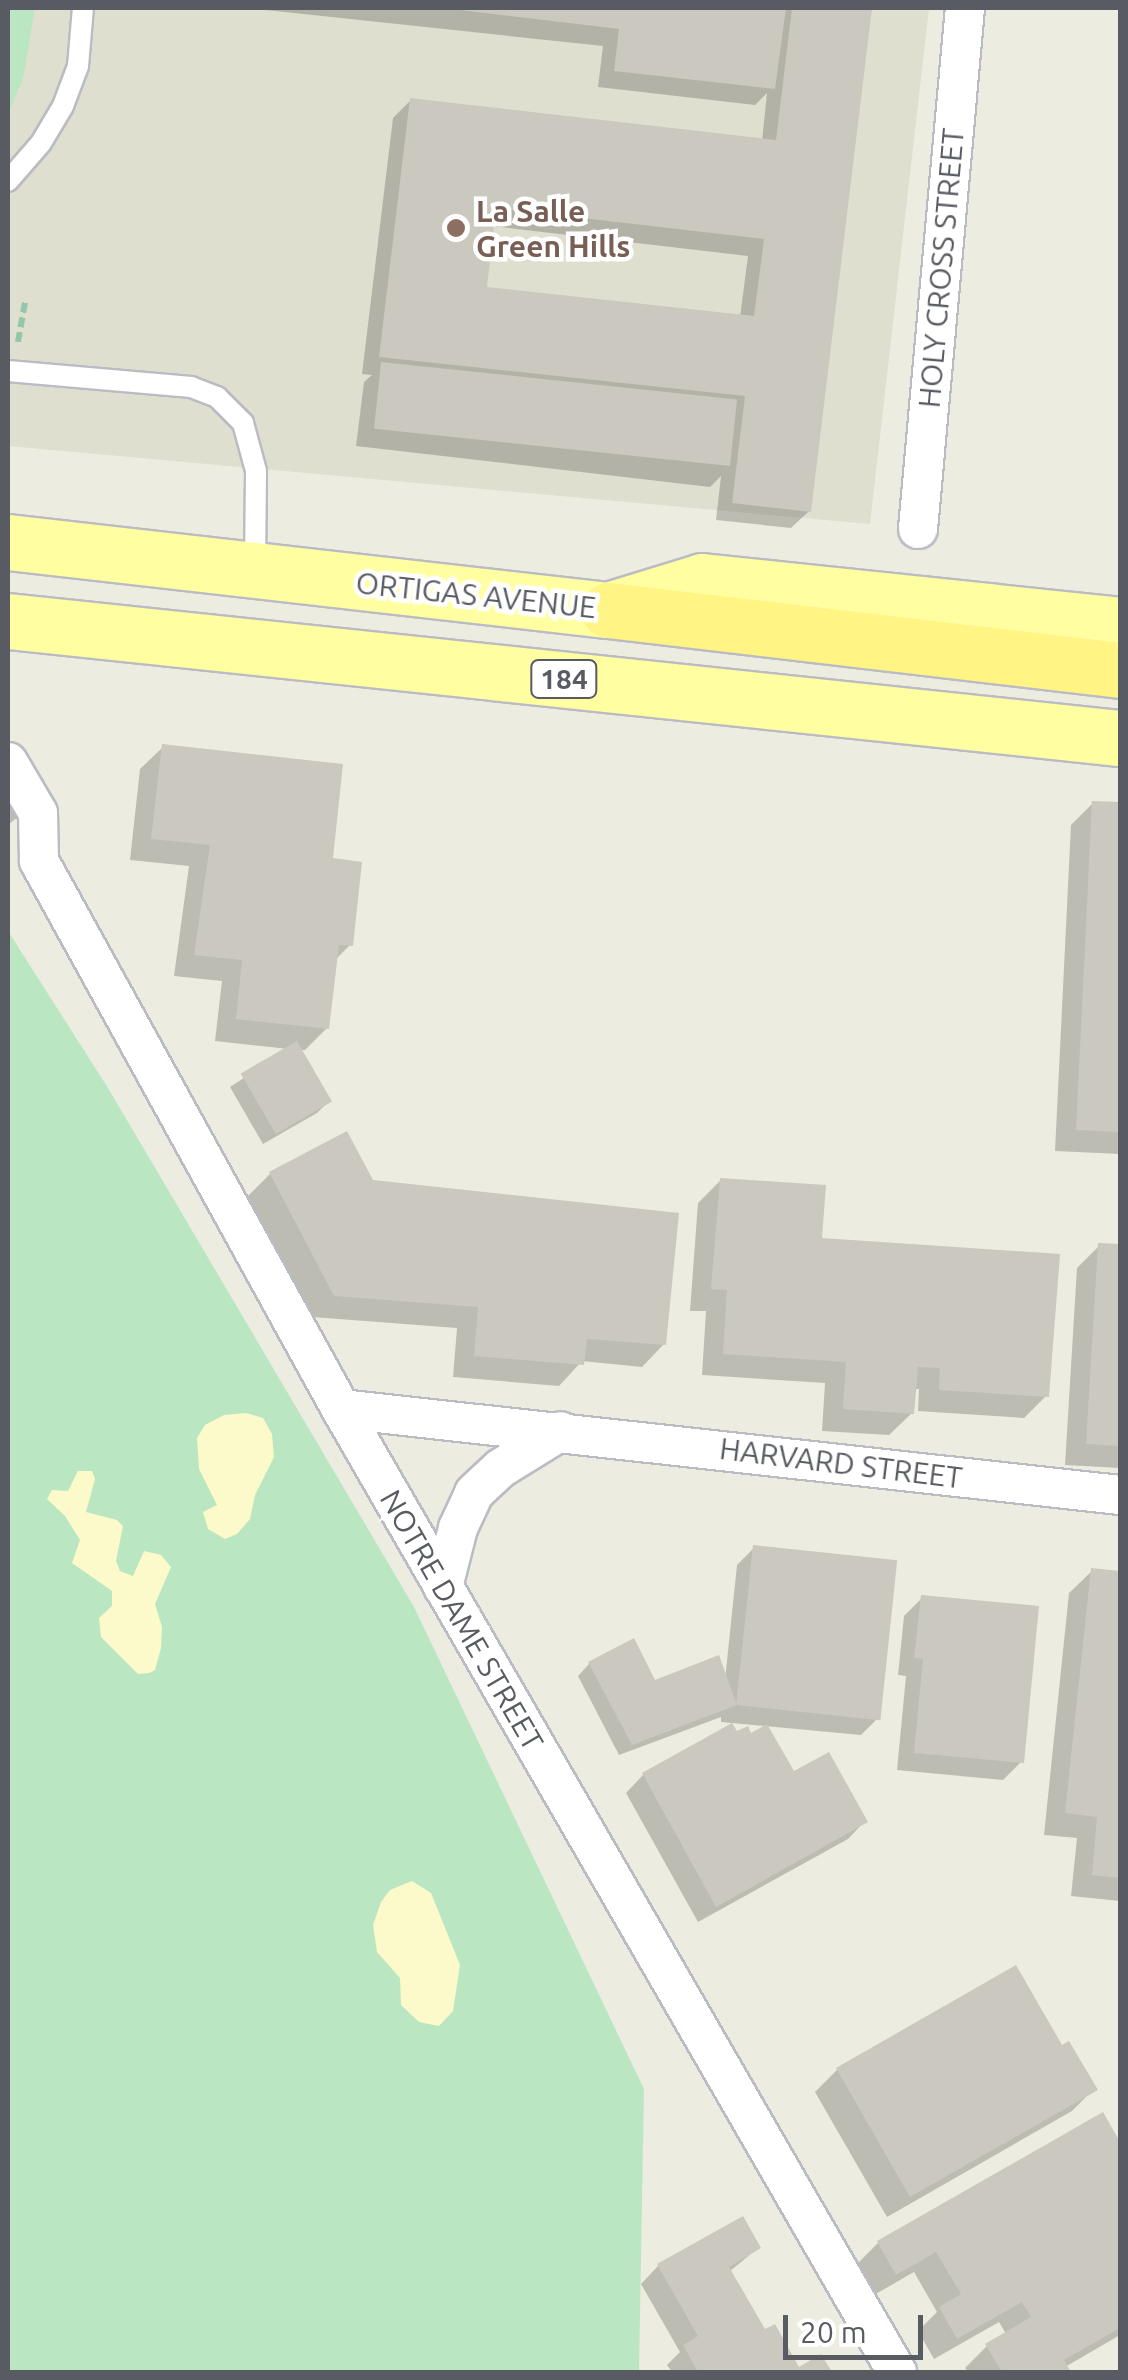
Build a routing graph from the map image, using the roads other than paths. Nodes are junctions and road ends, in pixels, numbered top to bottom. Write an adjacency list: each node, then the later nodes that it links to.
1 (84, 8): 3 (lane)
2 (965, 8): 5 (street, HOLY CROSS STREET)
3 (8, 181)
4 (8, 371): 7 (lane)
5 (918, 528)
6 (8, 542): 7 (main road, ORTIGAS AVENUE)
7 (255, 572): 8 (main road, ORTIGAS AVENUE)
8 (608, 610): 10 (main road, ORTIGAS AVENUE); 11 (highway)
9 (8, 620): 12 (main road, 184)
10 (1120, 625)
11 (1120, 670)
12 (1120, 738)
13 (8, 762): 14 (street, NOTRE DAME STREET)
14 (23, 851): 15 (street, NOTRE DAME STREET)
15 (341, 1409): 16 (street, HARVARD STREET); 18 (street, NOTRE DAME STREET)
16 (561, 1431): 17 (street, HARVARD STREET); 18 (street)
17 (1120, 1495)
18 (443, 1587): 19 (street, NOTRE DAME STREET)
19 (897, 2372)

